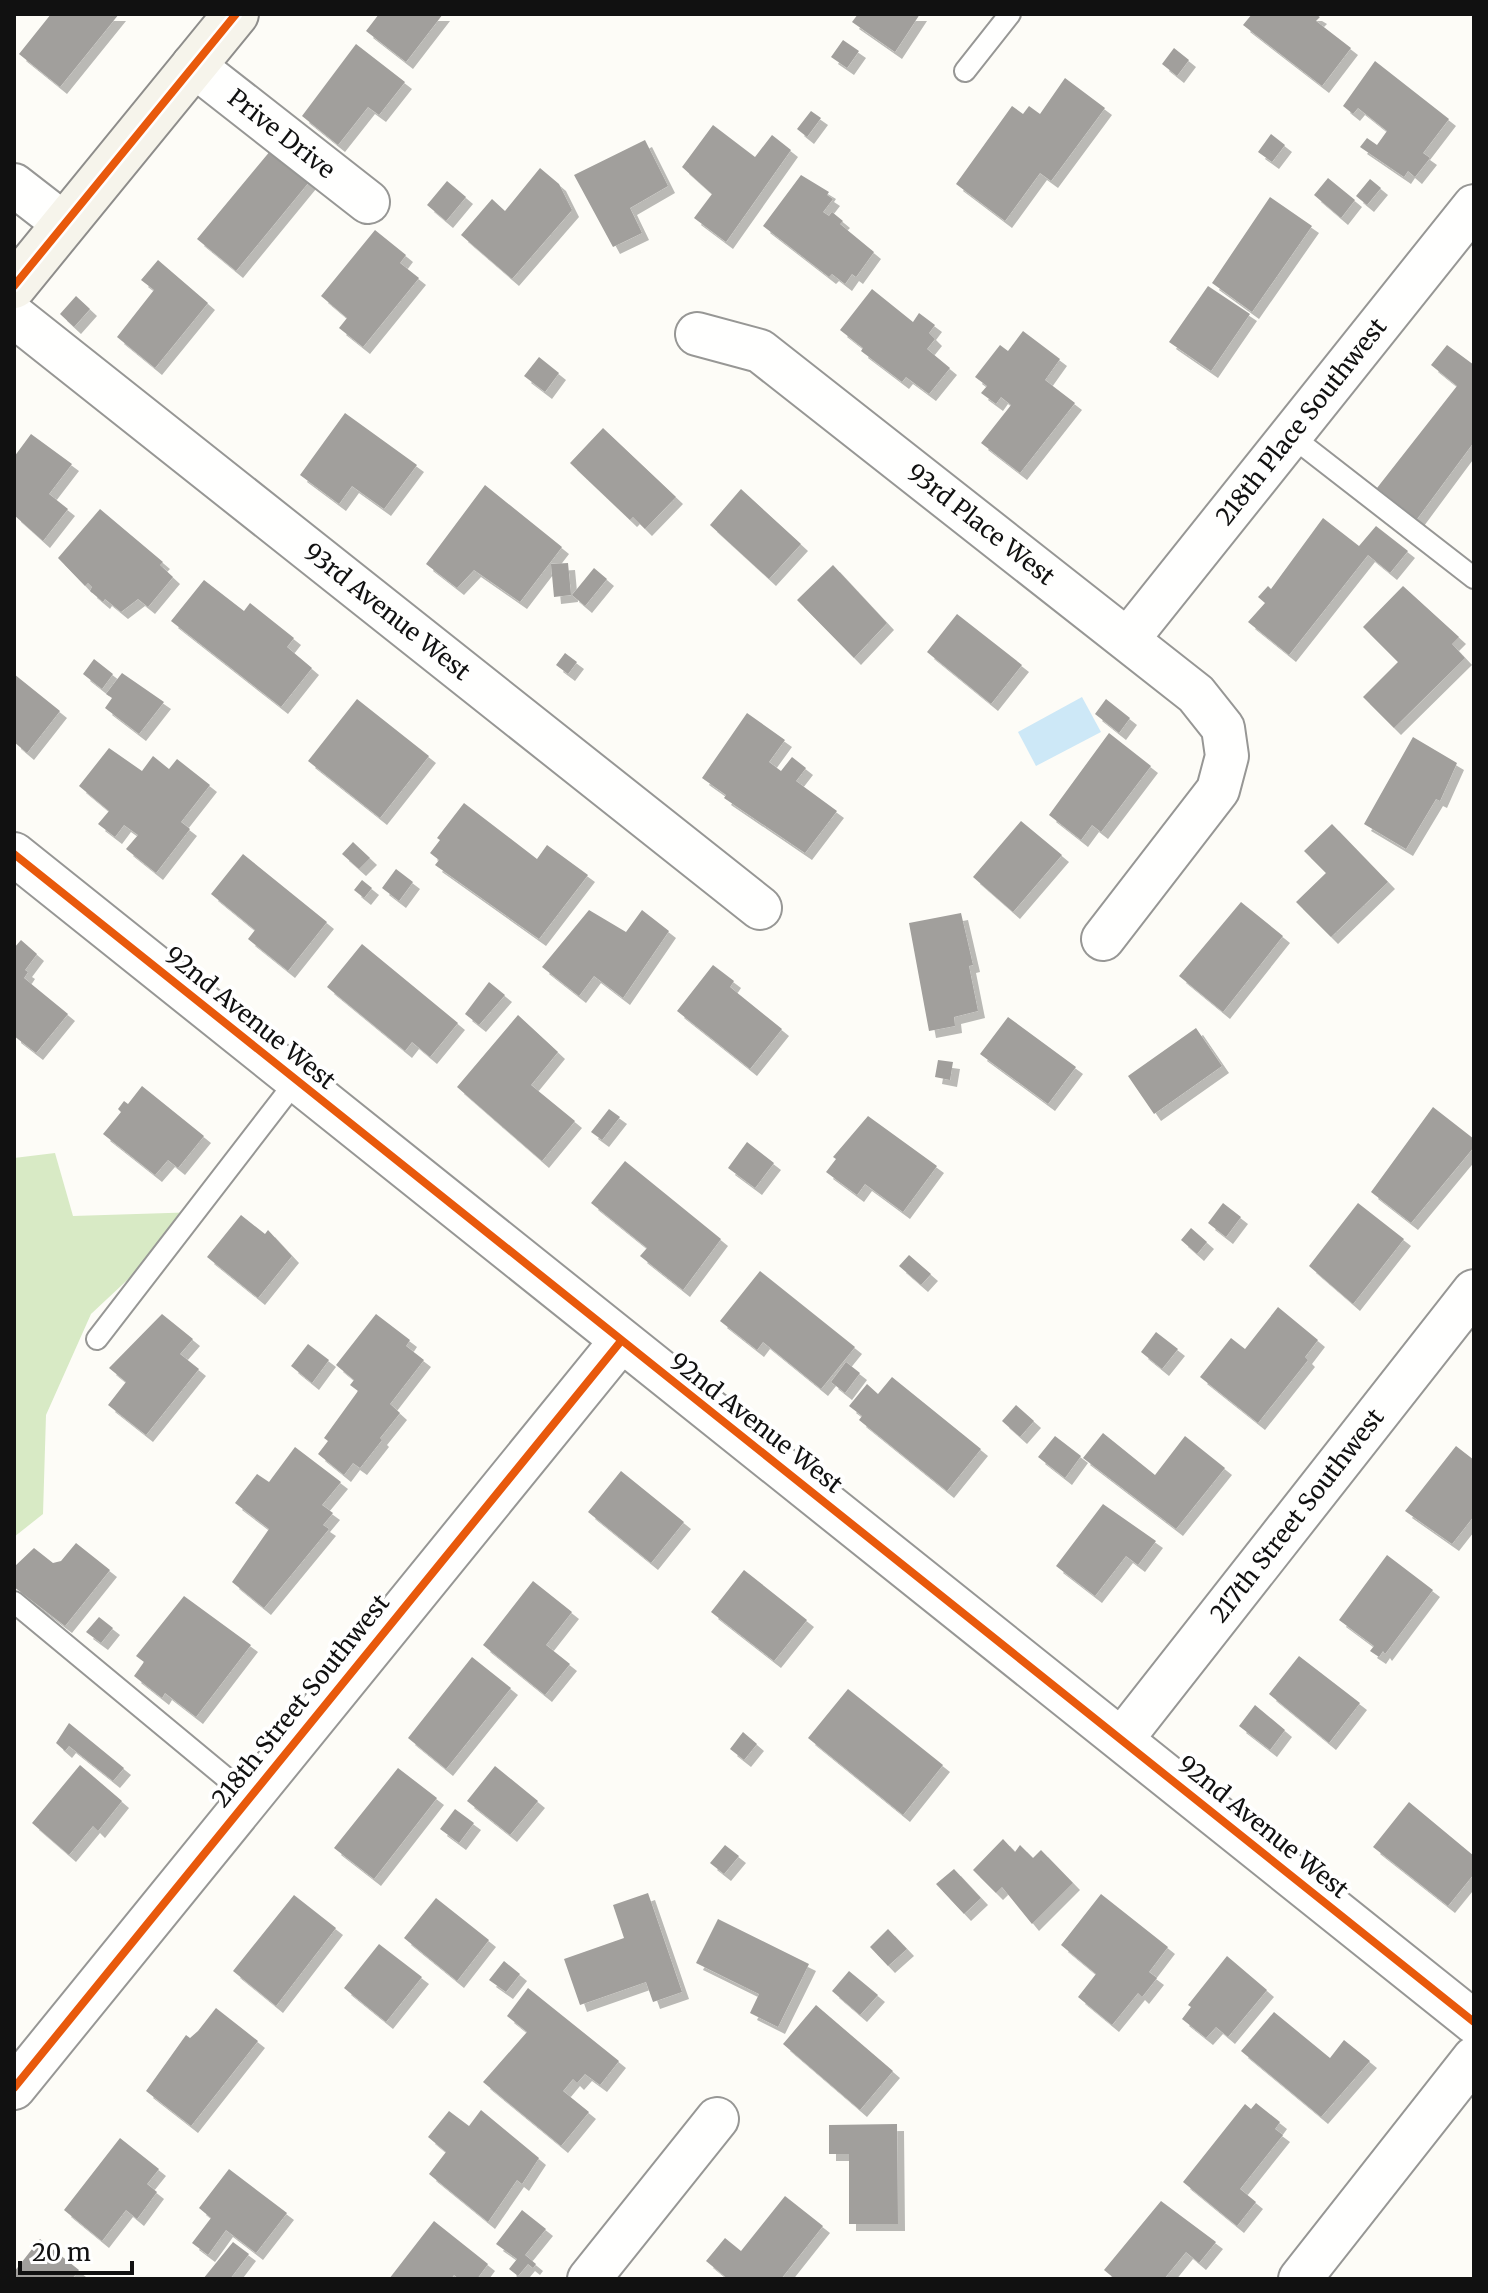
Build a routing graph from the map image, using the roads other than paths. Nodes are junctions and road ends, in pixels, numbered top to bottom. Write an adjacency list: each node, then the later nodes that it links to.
1 (236, 14): 3 (main road)
2 (1010, 14): 4 (lane)
3 (193, 65): 6 (street, Prive Drive); 8 (main road)
4 (965, 71)
5 (14, 185): 8 (street)
6 (368, 202)
7 (1474, 206): 12 (street, 218th Place Southwest)
8 (63, 223): 9 (main road)
9 (14, 286)
10 (14, 316): 16 (street, 93rd Avenue West)
11 (697, 334): 14 (street, 93rd Place West)
12 (1290, 435): 13 (lane); 14 (street, 218th Place Southwest)
13 (1474, 578)
14 (1128, 639): 17 (street, 93rd Place West)
15 (14, 854): 18 (street, 92nd Avenue West)
16 (760, 908)
17 (1103, 939)
18 (296, 1081): 20 (lane); 21 (street, 92nd Avenue West)
19 (1474, 1291): 23 (street, 217th Street Southwest)
20 (97, 1339)
21 (621, 1341): 23 (street, 92nd Avenue West); 24 (street, 218th Street Southwest)
22 (14, 1602): 24 (lane)
23 (1122, 1739): 25 (street, 92nd Avenue West)
24 (248, 1796): 26 (street, 218th Street Southwest)
25 (1474, 2022)
26 (28, 2040): 28 (street, 218th Street Southwest)
27 (1474, 2058): 31 (street)
28 (14, 2088)
29 (717, 2119): 30 (street)
30 (589, 2279)
31 (1300, 2279)

